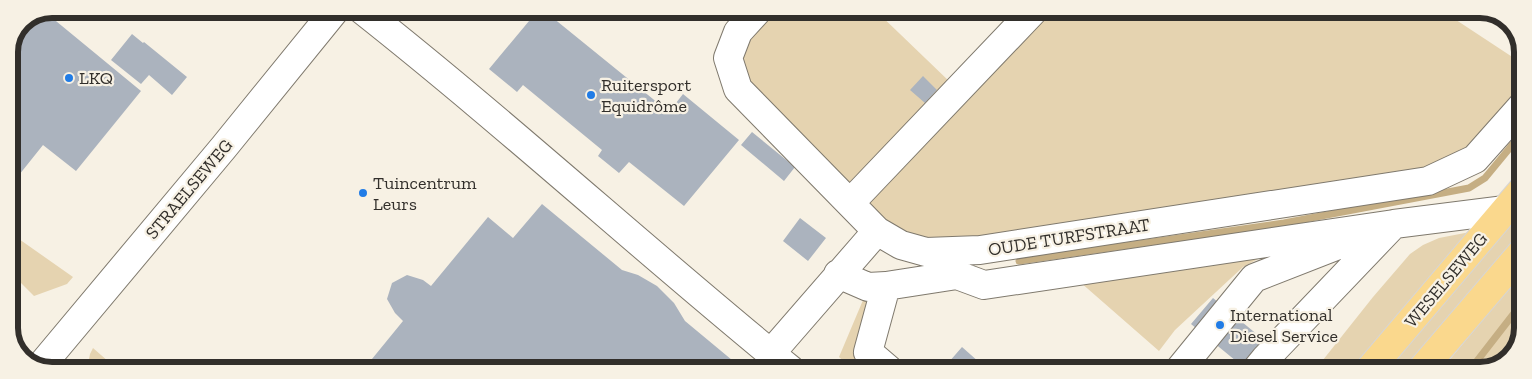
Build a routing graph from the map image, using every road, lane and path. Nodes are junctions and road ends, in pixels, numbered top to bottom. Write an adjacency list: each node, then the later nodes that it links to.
1 (330, 17): 14 (street, STRAELSEWEG)
2 (371, 17): 15 (street)
3 (752, 17): 7 (street, OUDE TURFSTRAAT)
4 (1027, 17): 7 (street)
5 (1514, 115): 10 (street, OUDE TURFSTRAAT)
6 (1514, 200): 8 (main road, WESELSEWEG)
7 (850, 203): 10 (street, OUDE TURFSTRAAT)
8 (1505, 210): 9 (street); 19 (main road, WESELSEWEG)
9 (1394, 224): 13 (street); 17 (street); 18 (street)
10 (877, 231): 12 (street)
11 (1514, 261): 20 (main road)
12 (838, 274): 13 (street); 15 (street)
13 (886, 286): 16 (street)
14 (45, 361)
15 (781, 362)
16 (880, 362)
17 (1186, 362)
18 (1262, 362)
19 (1376, 362)
20 (1429, 362)

